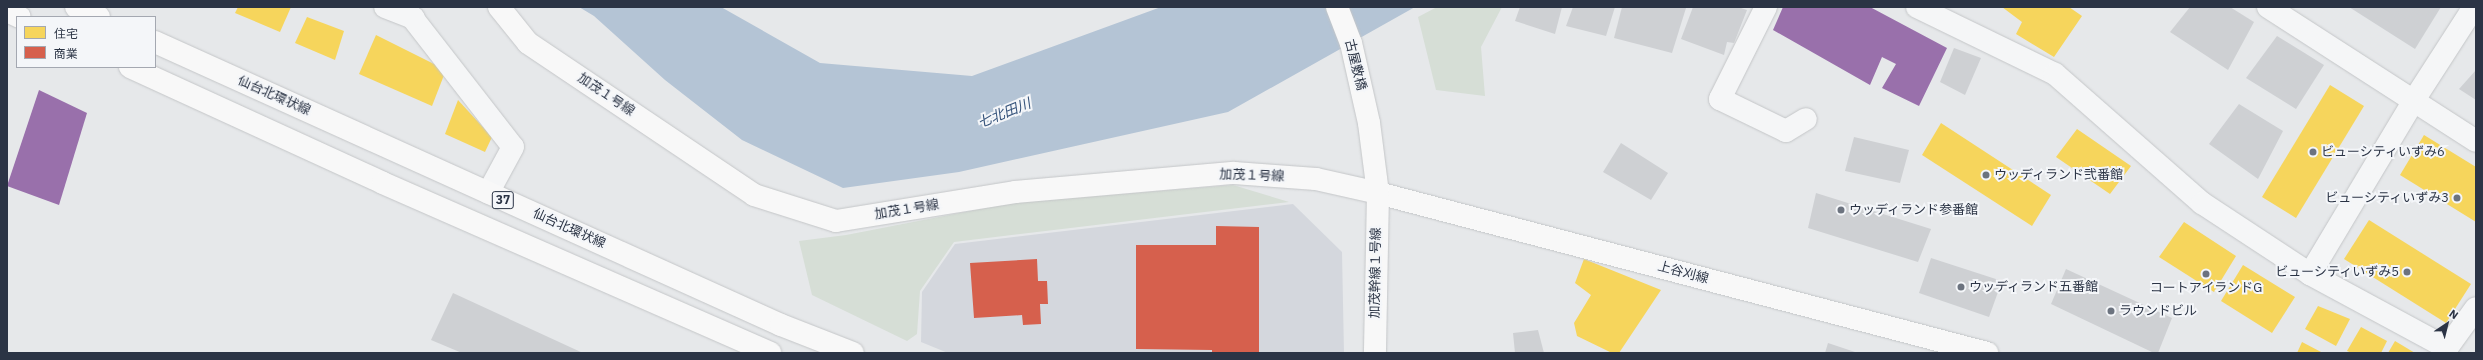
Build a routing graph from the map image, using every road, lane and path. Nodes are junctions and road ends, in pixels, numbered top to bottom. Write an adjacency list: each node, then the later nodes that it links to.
1 (76, 7): 13 (street)
2 (385, 7): 10 (street)
3 (499, 7): 20 (street, 加茂１号線)
4 (1337, 7): 20 (street, 古屋敷橋)
5 (1766, 7): 17 (street)
6 (1917, 7): 11 (street)
7 (2268, 7): 16 (street)
8 (2474, 7): 16 (street)
9 (7, 11): 12 (street)
10 (409, 12): 19 (street)
11 (1957, 15): 21 (street)
12 (18, 16)
13 (97, 16)
14 (156, 42): 19 (street, 仙台北環状線 / 37)
15 (132, 68): 25 (street, 37)
16 (2414, 100): 18 (street); 21 (street)
17 (1806, 119)
18 (2476, 141)
19 (488, 193): 24 (street, 仙台北環状線 / 37)
20 (1378, 193): 26 (street, 加茂幹線１号線); 27 (street, 上谷刈線)
21 (2310, 274): 23 (street)
22 (2476, 308): 23 (street)
23 (2447, 350)
24 (847, 352)
25 (770, 353)
26 (1375, 353)
27 (1987, 353)

